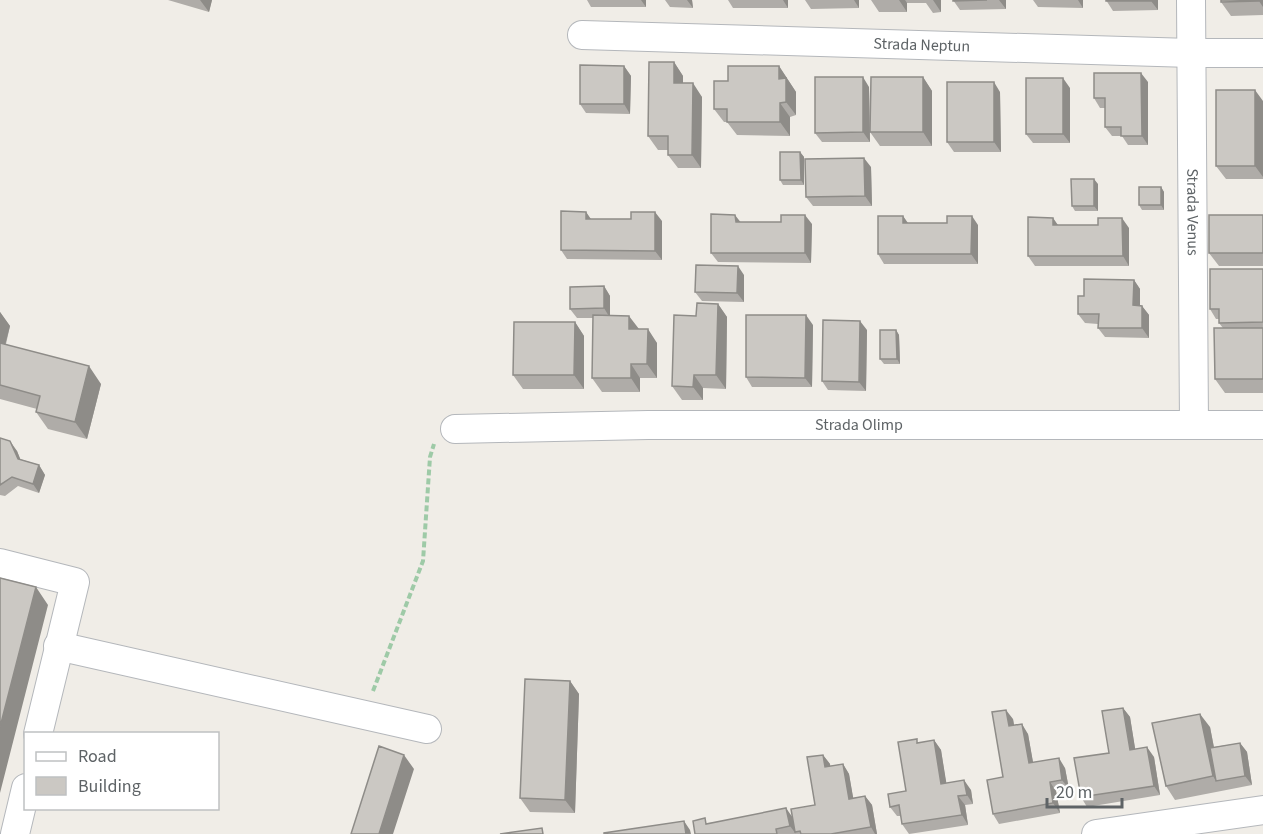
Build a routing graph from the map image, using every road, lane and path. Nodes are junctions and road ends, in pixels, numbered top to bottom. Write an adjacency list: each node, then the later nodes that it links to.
1 (1191, 0): 3 (street, Strada Venus)
2 (582, 35): 3 (street, Strada Neptun)
3 (1191, 53): 4 (street, Strada Neptun); 5 (street, Strada Venus)
4 (1263, 53)
5 (1194, 424): 6 (street, Strada Olimp); 7 (street, Strada Olimp)
6 (1263, 424)
7 (455, 429): 10 (path)
8 (0, 563): 9 (street)
9 (58, 646): 10 (street); 12 (street)
10 (364, 714): 11 (street)
11 (427, 729)
12 (38, 732)
13 (24, 796): 15 (street)
14 (1263, 810): 16 (street)
15 (15, 834)
16 (1096, 834)

